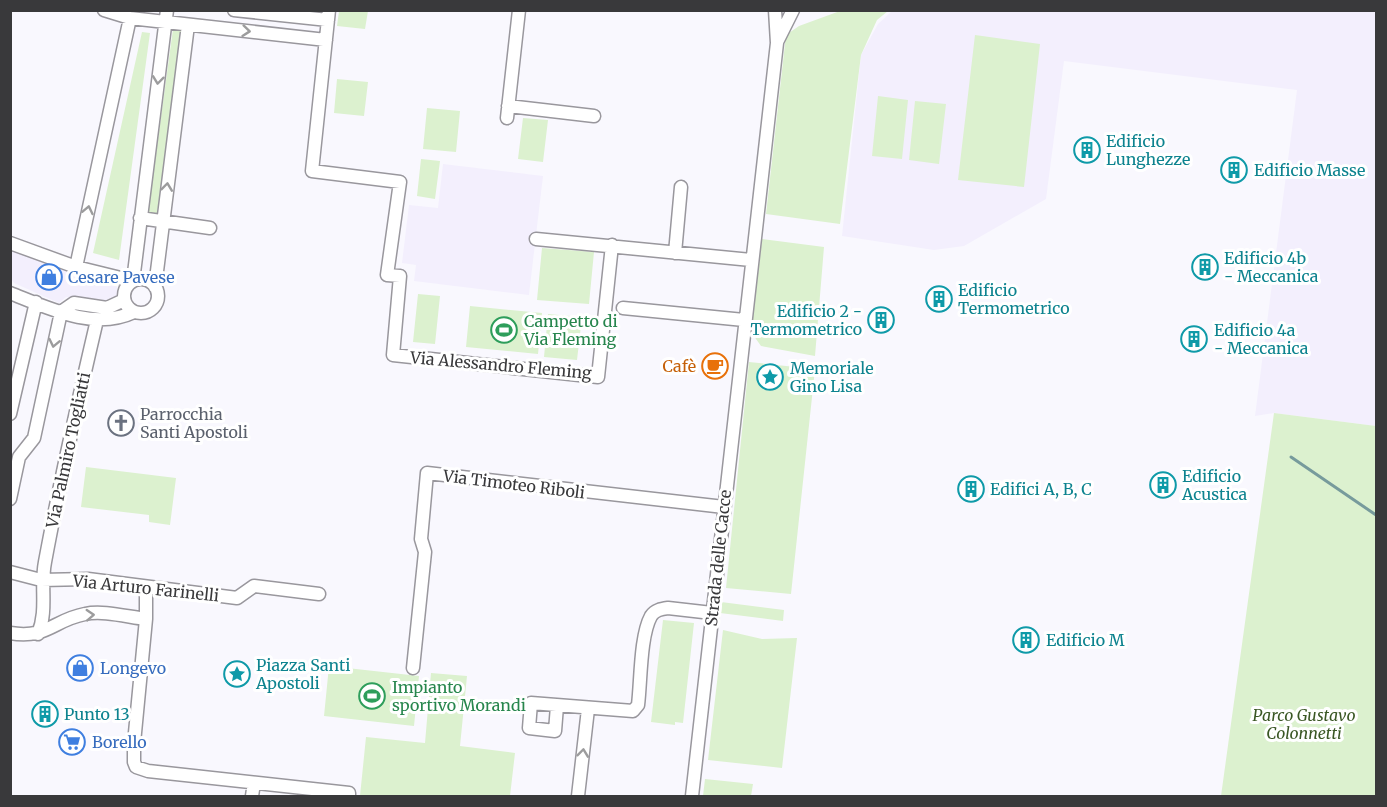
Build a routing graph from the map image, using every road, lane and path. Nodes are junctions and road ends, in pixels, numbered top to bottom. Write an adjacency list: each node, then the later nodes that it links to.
1 (104, 10): 9 (street)
2 (234, 10): 6 (street)
3 (519, 10): 14 (street)
4 (775, 10): 13 (street, Strada delle Cacce)
5 (793, 10): 13 (street, Strada delle Cacce)
6 (309, 14): 7 (street); 11 (street)
7 (328, 15): 12 (street)
8 (166, 16): 9 (street); 10 (street); 16 (street, one-way to 16)
9 (130, 18): 24 (street, one-way to 9)
10 (188, 25): 11 (street, one-way to 11); 17 (street, one-way to 10)
11 (306, 38): 12 (street)
12 (326, 40): 21 (street, Via Alessandro Fleming)
13 (777, 43): 23 (street, Strada delle Cacce)
14 (594, 116)
15 (681, 187): 22 (street)
16 (140, 218): 17 (street); 25 (street)
17 (162, 222): 18 (street); 26 (street)
18 (210, 228)
19 (536, 239): 21 (street)
20 (10, 243): 24 (street)
21 (612, 245): 22 (street)
22 (675, 253): 23 (street)
23 (751, 260): 34 (street, Strada delle Cacce)
24 (76, 267): 25 (street)
25 (133, 281): 26 (street); 28 (street)
26 (155, 287): 32 (street)
27 (10, 292): 29 (street)
28 (124, 300): 31 (street); 32 (street)
29 (36, 303): 31 (street); 35 (street)
30 (623, 308): 34 (street)
31 (61, 312): 33 (street); 36 (street, one-way to 36)
32 (134, 312): 33 (street)
33 (97, 320): 40 (street, Via Palmiro Togliatti)
34 (744, 320): 38 (street, Strada delle Cacce)
35 (10, 414)
36 (15, 456): 37 (street)
37 (10, 500)
38 (724, 507): 43 (street, Strada delle Cacce); 47 (street, Via Timoteo Riboli)
39 (10, 572): 40 (street, Via Arturo Farinelli)
40 (41, 580): 41 (street, Via Arturo Farinelli); 46 (street)
41 (146, 587): 42 (street, Via Arturo Farinelli); 44 (street)
42 (319, 594)
43 (712, 613): 49 (street); 54 (street, Strada delle Cacce)
44 (146, 619): 46 (street, Via Arturo Farinelli, one-way to 44); 50 (street)
45 (10, 633): 46 (street, Via Arturo Farinelli)
46 (38, 634)
47 (413, 668)
48 (558, 706): 49 (street)
49 (588, 709): 53 (street, one-way to 49)
50 (254, 783): 51 (street); 52 (street)
51 (252, 796)
52 (349, 796)
53 (578, 796)
54 (692, 796)

